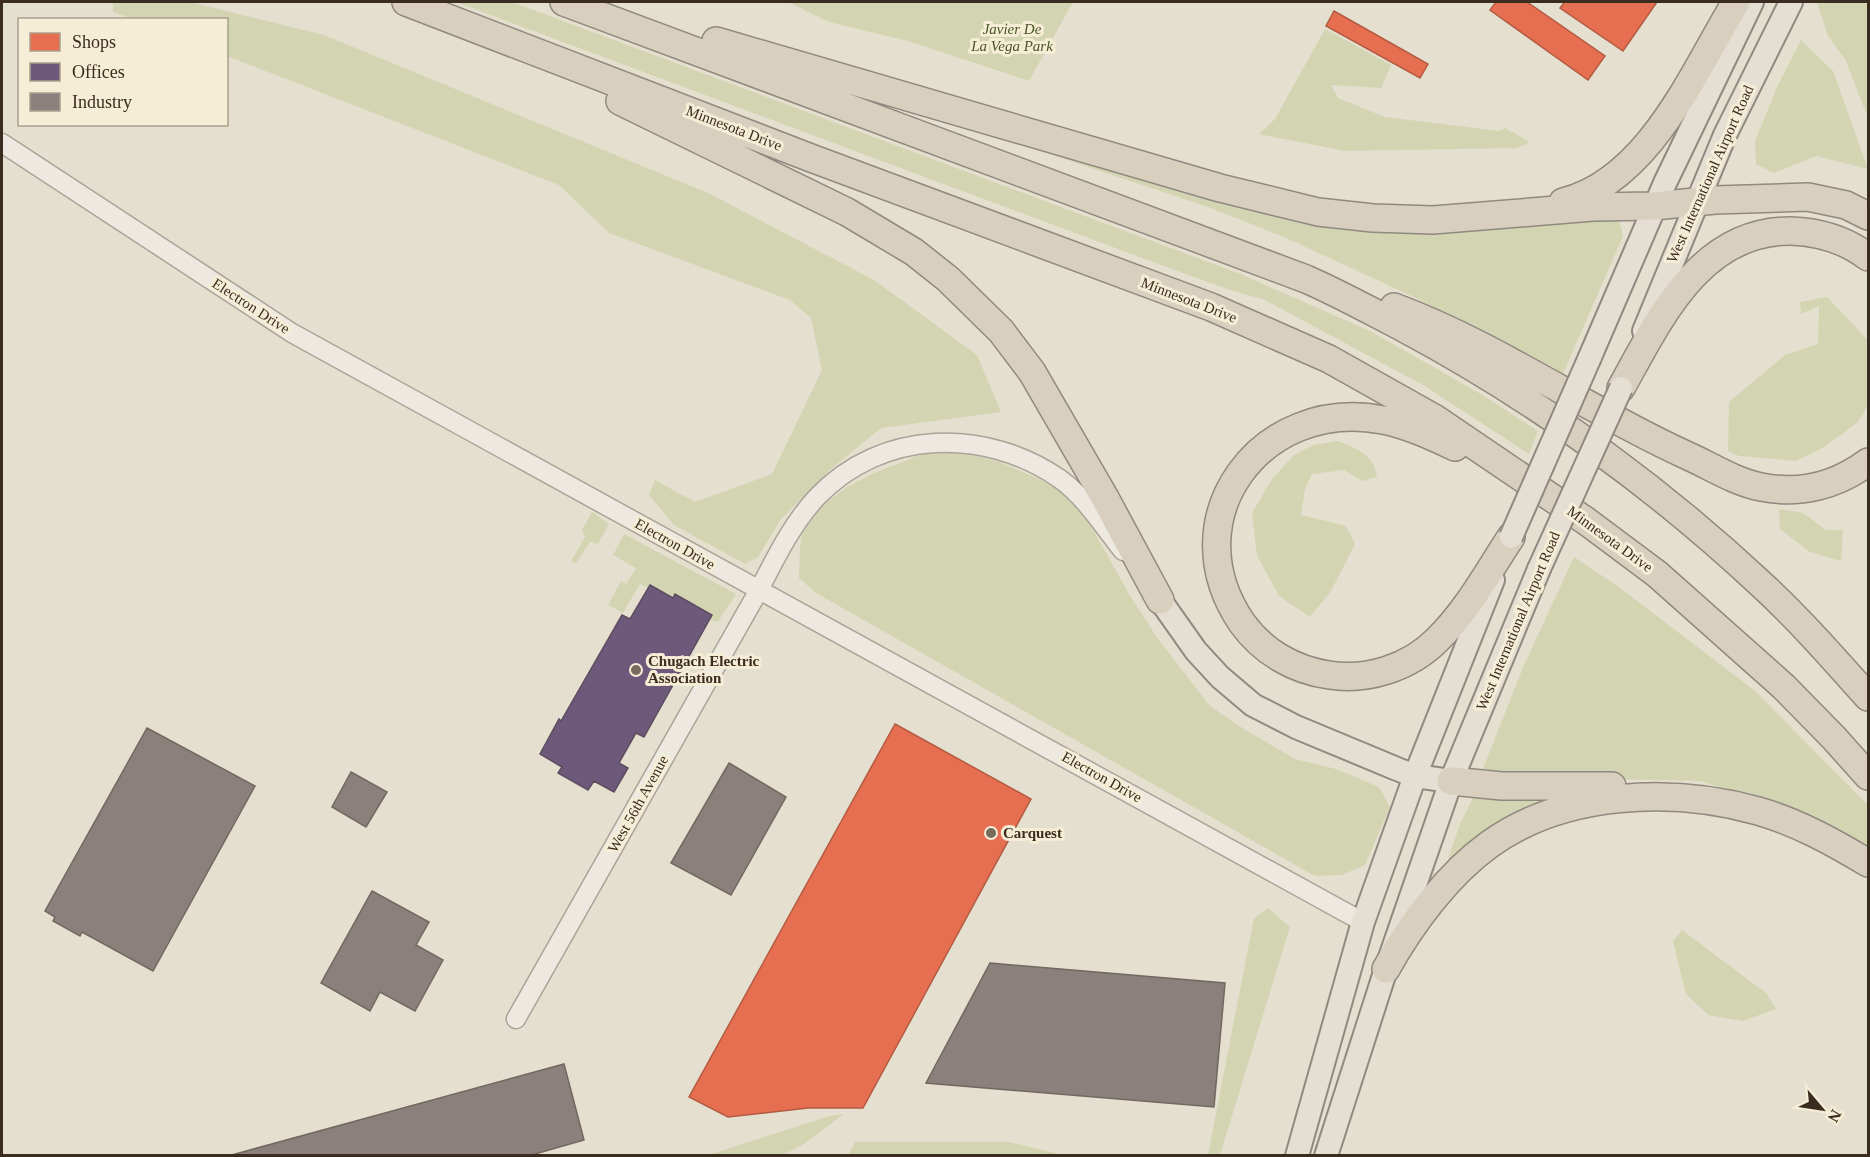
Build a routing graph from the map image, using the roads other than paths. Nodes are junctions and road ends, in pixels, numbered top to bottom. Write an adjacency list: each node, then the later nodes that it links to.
1 (406, 2): 7 (highway, Minnesota Drive)
2 (564, 2): 14 (highway)
3 (589, 2): 11 (highway)
4 (1736, 2): 11 (highway)
5 (1752, 2): 10 (main road)
6 (1791, 2): 9 (main road, West International Airport Road)
7 (436, 12): 17 (highway, Minnesota Drive); 20 (highway)
8 (2, 142): 19 (street, Electron Drive)
9 (1696, 203): 10 (highway); 12 (highway); 15 (main road, West International Airport Road)
10 (1654, 206): 11 (highway); 18 (main road, bridge)
11 (1515, 213)
12 (1869, 216)
13 (1869, 257): 15 (highway)
14 (1328, 288): 16 (highway); 21 (highway)
15 (1621, 388): 24 (main road, West International Airport Road, bridge)
16 (1869, 462)
17 (1525, 478): 18 (highway); 23 (highway, Minnesota Drive)
18 (1511, 537): 22 (main road)
19 (759, 590): 20 (street, West 56th Avenue); 27 (street, Electron Drive); 29 (street, West 56th Avenue)
20 (1160, 600): 22 (main road)
21 (1869, 698)
22 (1415, 776): 24 (main road); 27 (main road)
23 (1869, 776)
24 (1451, 782): 25 (highway); 28 (main road, West International Airport Road)
25 (1734, 806): 26 (highway); 28 (highway)
26 (1869, 863)
27 (1363, 922): 28 (main road); 30 (main road)
28 (1386, 969): 31 (main road, West International Airport Road)
29 (516, 1019)
30 (1297, 1155)
31 (1326, 1155)

